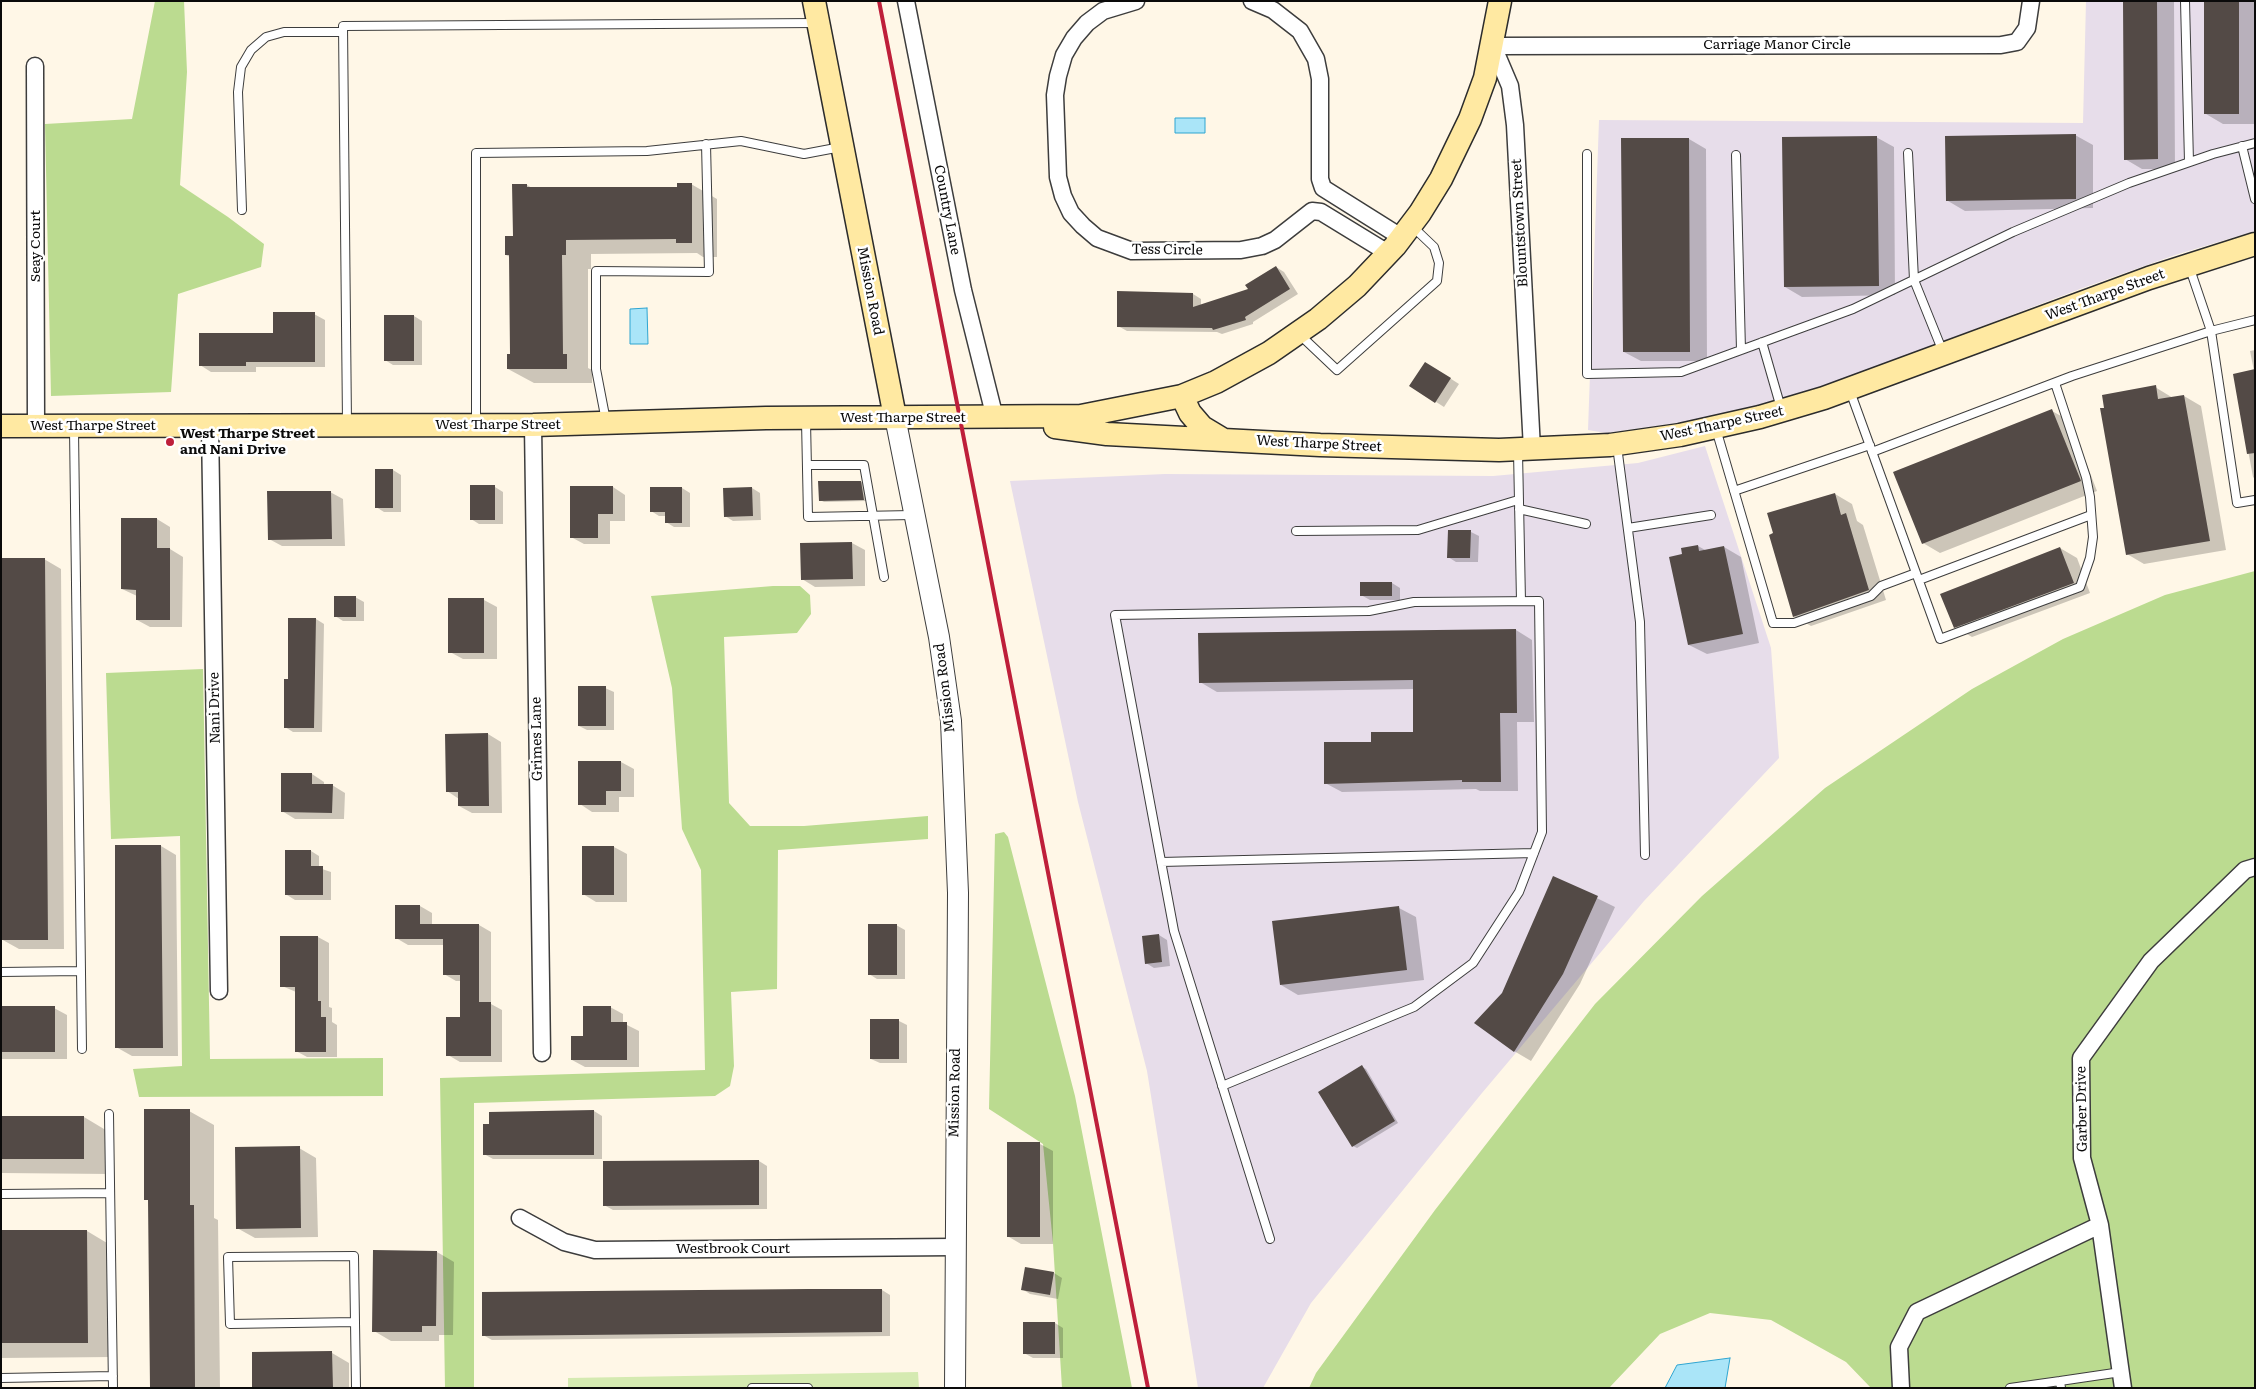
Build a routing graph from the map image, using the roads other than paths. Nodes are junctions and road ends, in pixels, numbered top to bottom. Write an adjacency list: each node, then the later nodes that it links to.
1 (906, 1): 39 (street, Country Lane)
2 (1136, 1): 22 (street, Tess Circle)
3 (1252, 1): 19 (street)
4 (1500, 1): 9 (main road)
5 (2031, 1): 9 (street, Carriage Manor Circle)
6 (2185, 1): 18 (lane)
7 (816, 12): 8 (lane); 14 (main road, Mission Road)
8 (344, 32): 21 (lane); 41 (lane)
9 (1493, 46): 23 (main road); 51 (street, Blountstown Street)
10 (35, 66): 45 (street, Seay Court)
11 (2255, 143): 13 (lane)
12 (706, 144): 14 (lane); 40 (lane); 42 (lane)
13 (2242, 146): 18 (lane); 20 (lane)
14 (842, 147): 38 (main road, Mission Road)
15 (1908, 152): 26 (lane)
16 (1587, 154): 31 (lane)
17 (1736, 155): 31 (lane)
18 (2189, 162): 26 (lane)
19 (1340, 200): 22 (street); 23 (street)
20 (2255, 200)
21 (242, 210)
22 (1330, 217): 23 (street, Tess Circle)
23 (1400, 238): 29 (main road); 29 (lane)
24 (2255, 244): 25 (main road, West Tharpe Street)
25 (2189, 265): 28 (lane); 32 (main road, West Tharpe Street)
26 (1914, 280): 30 (lane); 32 (lane)
27 (2255, 320): 28 (lane)
28 (2212, 331): 33 (lane); 56 (lane)
29 (1298, 332): 35 (main road)
30 (1762, 342): 31 (lane); 36 (lane)
31 (1741, 350)
32 (1944, 354): 34 (main road, West Tharpe Street)
33 (2054, 383): 52 (lane); 60 (lane)
34 (1849, 389): 36 (main road, West Tharpe Street); 52 (lane)
35 (1182, 396): 39 (main road); 49 (main road, West Tharpe Street)
36 (1782, 411): 48 (main road, West Tharpe Street)
37 (806, 418): 38 (main road, West Tharpe Street); 40 (main road, West Tharpe Street); 53 (lane)
38 (895, 418): 39 (main road, West Tharpe Street); 58 (street, Mission Road)
39 (995, 418): 49 (main road)
40 (606, 423): 43 (main road, West Tharpe Street)
41 (347, 425): 42 (main road, West Tharpe Street); 47 (main road, West Tharpe Street)
42 (476, 425): 43 (main road, West Tharpe Street)
43 (533, 425): 76 (street, Grimes Lane)
44 (1, 426): 45 (main road, West Tharpe Street)
45 (36, 426): 46 (main road, West Tharpe Street)
46 (74, 426): 47 (main road, West Tharpe Street); 72 (lane)
47 (210, 426): 74 (street, Nani Drive)
48 (1716, 427): 50 (main road, West Tharpe Street); 54 (lane)
49 (1223, 440): 51 (main road, West Tharpe Street)
50 (1617, 444): 51 (main road, West Tharpe Street); 63 (lane)
51 (1525, 449): 55 (lane)
52 (1871, 449): 54 (lane); 65 (lane)
53 (807, 465): 61 (lane); 61 (lane)
54 (1734, 491): 65 (lane)
55 (1518, 500): 57 (lane); 64 (lane)
56 (2255, 500)
57 (1519, 509): 62 (lane); 67 (lane)
58 (914, 515): 61 (lane); 84 (street, Mission Road)
59 (1711, 515): 63 (lane)
60 (2091, 515): 65 (lane); 65 (lane)
61 (873, 516): 66 (lane)
62 (1586, 524)
63 (1628, 528): 69 (lane)
64 (1296, 531)
65 (1918, 576)
66 (884, 577)
67 (1520, 601): 68 (lane); 70 (lane)
68 (1534, 853): 70 (lane); 77 (lane)
69 (1645, 855)
70 (1161, 862): 77 (lane)
71 (2255, 868): 82 (street, Garber Drive)
72 (80, 971): 73 (lane); 75 (lane)
73 (1, 972)
74 (219, 991)
75 (82, 1049)
76 (542, 1053)
77 (1222, 1086): 83 (lane)
78 (109, 1114): 79 (lane)
79 (110, 1192): 80 (lane); 86 (lane)
80 (1, 1194)
81 (520, 1218): 84 (street, Westbrook Court)
82 (2100, 1225): 88 (street, Garber Drive); 95 (street)
83 (1270, 1239)
84 (954, 1247): 94 (street, Mission Road)
85 (355, 1322): 85 (lane); 91 (lane)
86 (113, 1376): 87 (lane); 90 (lane)
87 (1, 1378)
88 (2122, 1380): 89 (lane)
89 (2060, 1385): 96 (lane)
90 (113, 1388)
91 (356, 1388)
92 (752, 1388): 93 (lane)
93 (808, 1388)
94 (955, 1388)
95 (1901, 1388)
96 (2010, 1388)

